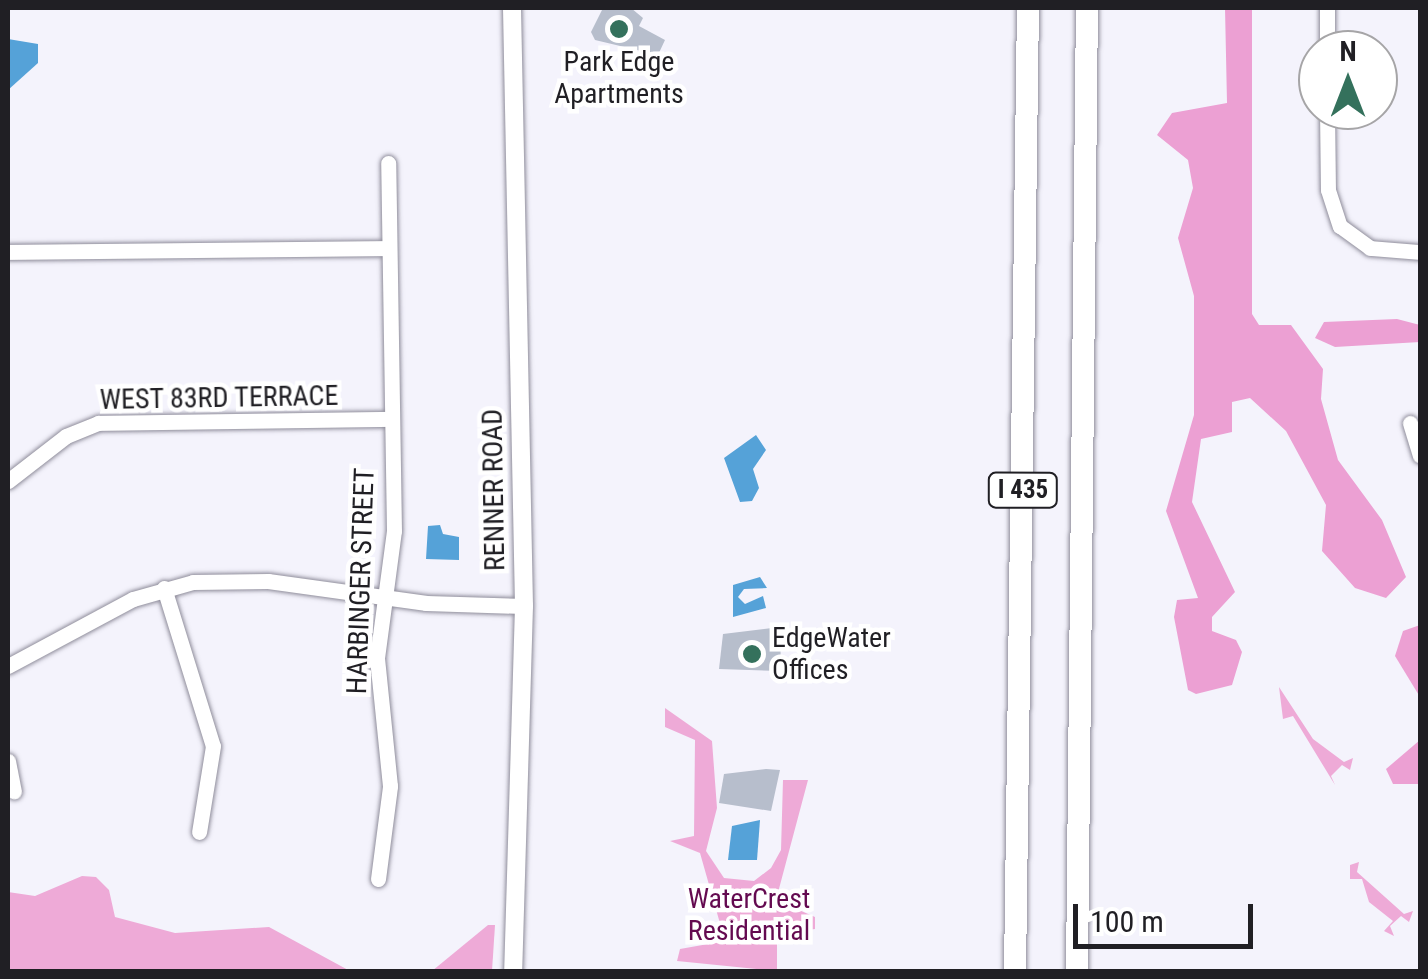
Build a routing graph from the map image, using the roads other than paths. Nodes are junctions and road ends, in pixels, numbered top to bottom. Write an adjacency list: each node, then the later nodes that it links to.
1 (512, 8): 15 (main road, RENNER ROAD)
2 (1028, 8): 22 (highway, I 435)
3 (1088, 8): 23 (highway, I 435)
4 (1327, 130): 8 (street)
5 (388, 164): 6 (street, HARBINGER STREET)
6 (387, 248): 7 (street); 9 (street, HARBINGER STREET)
7 (8, 252)
8 (1420, 252)
9 (390, 419): 12 (street, WEST 83RD TERRACE); 14 (street, HARBINGER STREET)
10 (1410, 423): 11 (street)
11 (1420, 456)
12 (8, 481)
13 (164, 588): 14 (street); 16 (street); 19 (street)
14 (386, 598): 15 (street); 20 (street, HARBINGER STREET)
15 (524, 606): 21 (main road, RENNER ROAD)
16 (8, 666)
17 (8, 761): 18 (street)
18 (14, 790)
19 (200, 832)
20 (378, 879)
21 (513, 972)
22 (1015, 972)
23 (1078, 972)

